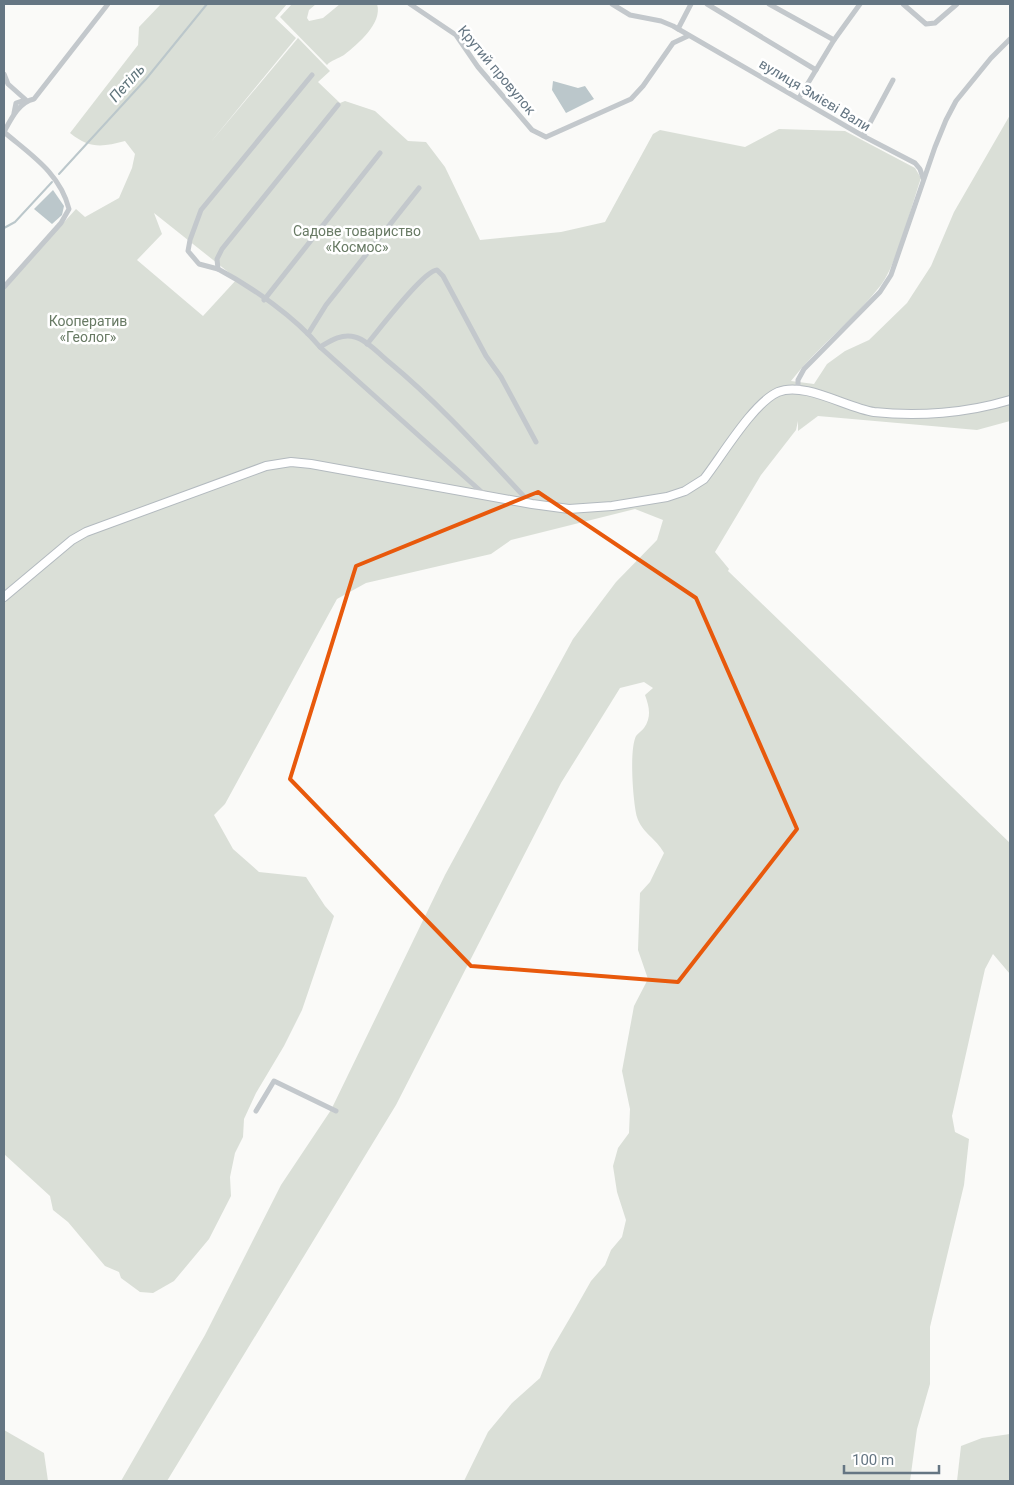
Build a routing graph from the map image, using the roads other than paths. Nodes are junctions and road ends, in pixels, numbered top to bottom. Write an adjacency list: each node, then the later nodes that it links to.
1 (108, 4): 19 (street)
2 (410, 4): 11 (street, Крутий провулок)
3 (612, 4): 10 (street, вулиця Змієві Вали)
4 (691, 4): 10 (street)
5 (707, 4): 14 (street)
6 (769, 4): 13 (street)
7 (860, 4): 13 (street)
8 (903, 4): 9 (street)
9 (957, 4)
10 (678, 29): 11 (street, вулиця Змієві Вали)
11 (688, 36): 18 (street, вулиця Змієві Вали)
12 (1010, 39): 24 (street)
13 (834, 40): 14 (street)
14 (816, 70): 18 (street)
15 (4, 74): 19 (street)
16 (312, 75): 26 (street)
17 (893, 80): 22 (street)
18 (799, 98): 22 (street, вулиця Змієві Вали)
19 (26, 100): 21 (street)
20 (338, 105): 26 (street)
21 (4, 129): 27 (street)
22 (862, 136): 24 (street, вулиця Змієві Вали)
23 (380, 153): 28 (street)
24 (923, 179): 32 (street)
25 (419, 188): 29 (street)
26 (218, 269): 28 (street)
27 (4, 287)
28 (264, 300): 29 (street)
29 (308, 334): 31 (street)
30 (367, 344): 31 (street); 34 (street); 36 (street)
31 (320, 347): 35 (street)
32 (798, 390): 33 (street); 36 (street)
33 (1010, 400)
34 (536, 442)
35 (487, 497): 36 (street); 37 (street)
36 (532, 504)
37 (4, 597)
38 (256, 1111): 39 (street)
39 (336, 1111)

